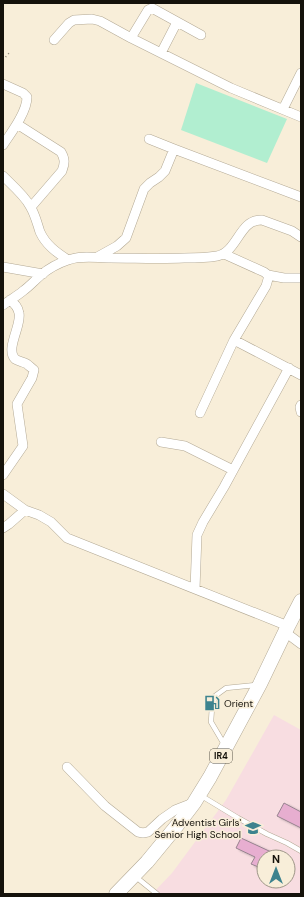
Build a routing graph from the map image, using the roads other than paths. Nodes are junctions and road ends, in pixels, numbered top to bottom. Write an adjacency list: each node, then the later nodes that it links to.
1 (177, 22): 2 (street); 3 (street); 5 (street)
2 (202, 36)
3 (131, 38): 4 (street); 5 (street)
4 (54, 40)
5 (161, 53): 8 (street)
6 (301, 73): 8 (street)
7 (3, 84): 10 (street)
8 (283, 110): 9 (street)
9 (301, 117)
10 (17, 124): 12 (street); 16 (street)
11 (149, 139): 13 (street)
12 (3, 145)
13 (174, 149): 15 (street); 19 (street)
14 (3, 176): 16 (street)
15 (301, 197)
16 (31, 207): 20 (street)
17 (301, 237): 18 (street)
18 (224, 254): 19 (street); 23 (street)
19 (96, 258): 20 (street)
20 (68, 260): 22 (street)
21 (3, 267): 22 (street)
22 (42, 274): 25 (street)
23 (268, 275): 24 (street); 26 (street)
24 (301, 278)
25 (7, 302): 34 (street)
26 (234, 340): 27 (street); 31 (street)
27 (289, 368): 28 (street); 33 (street)
28 (301, 374)
29 (301, 405): 30 (street)
30 (301, 412)
31 (200, 413)
32 (161, 442): 33 (street)
33 (233, 470): 38 (street)
34 (3, 475)
35 (3, 494): 36 (street)
36 (25, 510): 37 (street); 38 (street)
37 (3, 528)
38 (195, 589): 40 (street)
39 (301, 601): 40 (main road, IR4)
40 (287, 629): 41 (street); 42 (main road, IR4)
41 (301, 644)
42 (260, 684): 43 (main road, IR4); 43 (lane)
43 (226, 747): 45 (main road, IR4)
44 (67, 767): 45 (street)
45 (196, 798): 46 (lane); 47 (main road, IR4)
46 (301, 851)
47 (135, 876): 48 (main road, IR4); 49 (lane)
48 (116, 894)
49 (157, 894)

